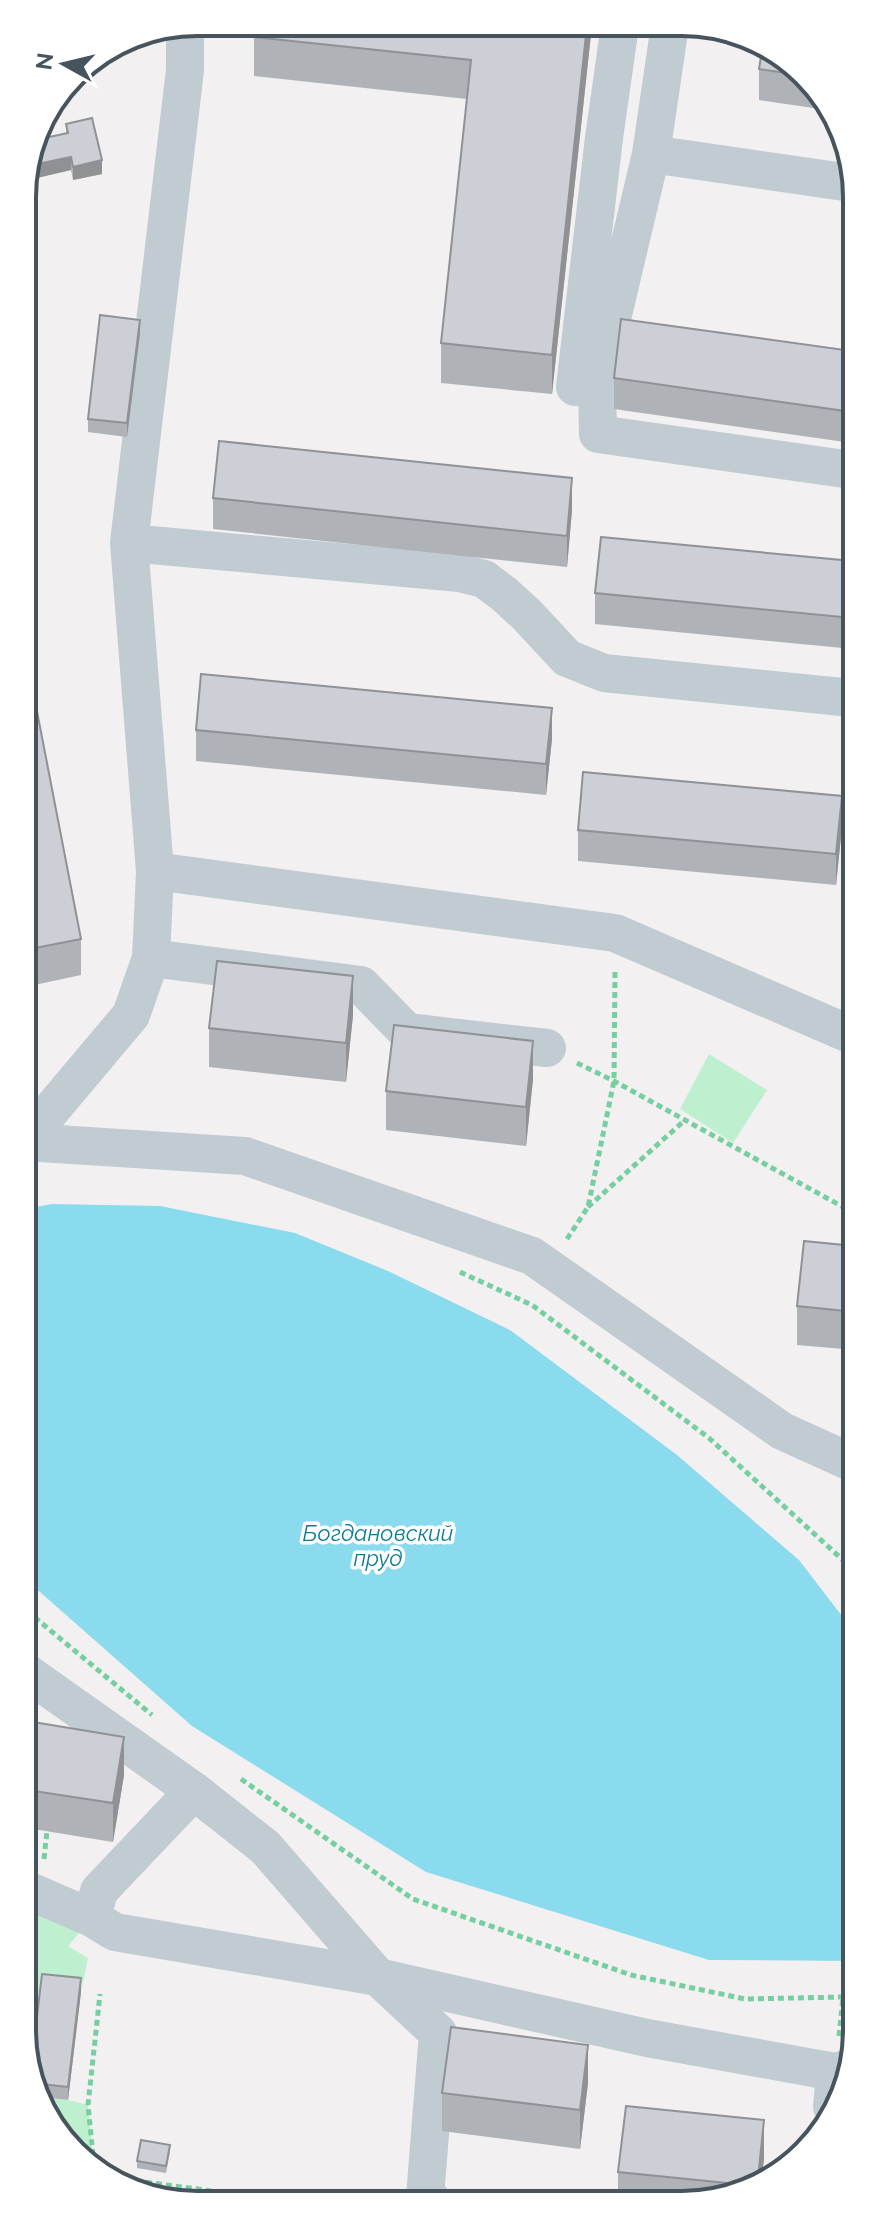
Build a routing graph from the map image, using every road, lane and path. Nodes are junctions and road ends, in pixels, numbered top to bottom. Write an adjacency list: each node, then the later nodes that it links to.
1 (185, 36): 8 (lane)
2 (618, 36): 6 (lane)
3 (668, 36): 4 (lane)
4 (651, 154): 5 (lane); 7 (lane)
5 (842, 182)
6 (572, 410)
7 (843, 469)
8 (129, 543): 9 (lane); 10 (lane)
9 (842, 697)
10 (155, 871): 11 (lane); 12 (lane)
11 (615, 933): 13 (lane); 15 (path)
12 (151, 958): 14 (lane); 17 (lane)
13 (843, 1031)
14 (547, 1048): 15 (path)
15 (614, 1081): 16 (path); 19 (path)
16 (685, 1120): 19 (path); 20 (path)
17 (36, 1128)
18 (36, 1142): 21 (lane)
19 (588, 1207): 21 (path)
20 (843, 1207)
21 (547, 1268): 23 (path); 24 (lane)
22 (460, 1272): 23 (path)
23 (532, 1305): 25 (path)
24 (843, 1459)
25 (843, 1560)
26 (36, 1618): 28 (path)
27 (36, 1679): 30 (lane)
28 (164, 1724)
29 (239, 1778): 35 (path)
30 (194, 1791): 32 (lane); 33 (lane)
31 (36, 1894): 32 (lane)
32 (92, 1918): 33 (lane)
33 (378, 1977): 36 (lane); 40 (lane)
34 (100, 1994): 37 (path)
35 (843, 1997)
36 (834, 2081)
37 (93, 2153)
38 (144, 2182): 39 (path)
39 (221, 2191)
40 (425, 2191)

